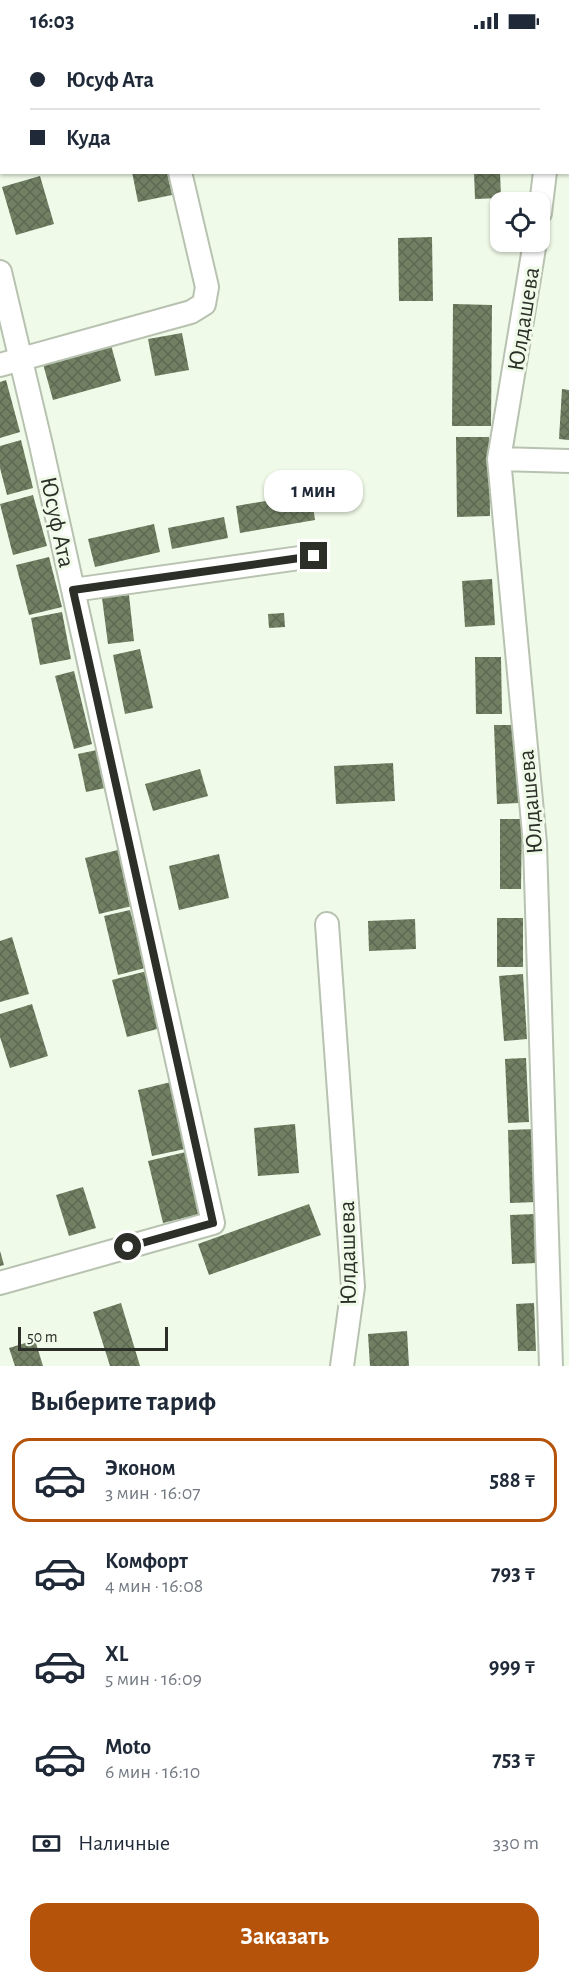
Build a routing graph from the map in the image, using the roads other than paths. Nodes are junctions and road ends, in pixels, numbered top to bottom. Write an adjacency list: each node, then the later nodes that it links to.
1 (180, 174): 6 (street)
2 (545, 174): 3 (street)
3 (543, 192)
4 (533, 252): 7 (street, Юлдашева)
5 (0, 272): 6 (street, Юсуф Ата)
6 (10, 362): 10 (street, Юсуф Ата)
7 (500, 459): 8 (street); 14 (street, Юлдашева)
8 (569, 461)
9 (314, 556): 10 (street)
10 (73, 590): 12 (street, Юсуф Ата)
11 (327, 924): 13 (street, Юлдашева)
12 (0, 1283)
13 (342, 1366)
14 (551, 1366)

